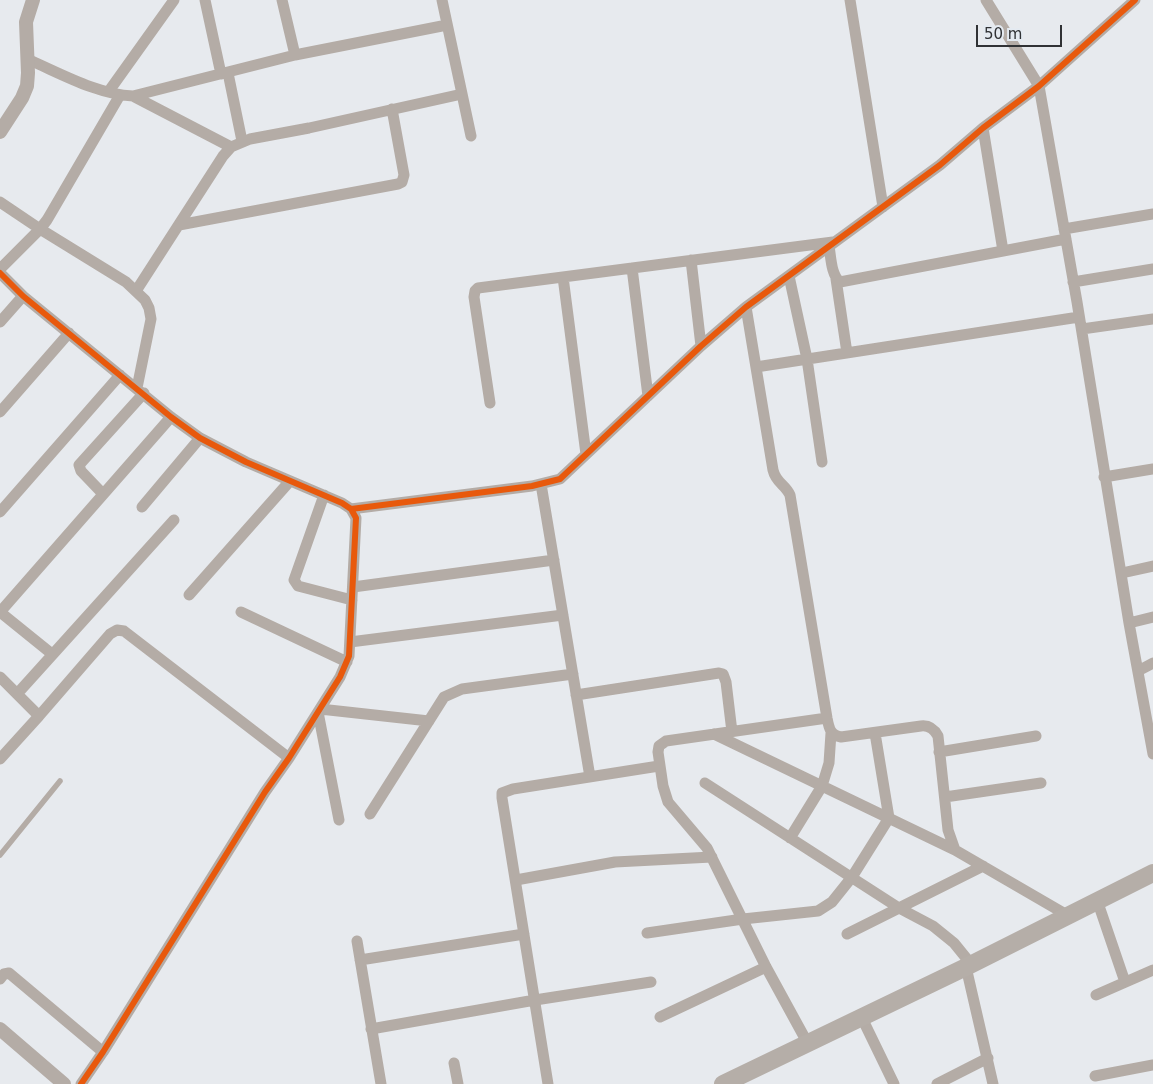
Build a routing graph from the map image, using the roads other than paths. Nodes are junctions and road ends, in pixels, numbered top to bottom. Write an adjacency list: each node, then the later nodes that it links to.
1 (34, 0): 11 (street)
2 (174, 0): 14 (street)
3 (205, 0): 12 (street)
4 (282, 0): 10 (street)
5 (442, 0): 9 (street)
6 (850, 0): 24 (street)
7 (986, 0): 13 (street)
8 (1135, 0): 13 (street)
9 (447, 25): 10 (street); 15 (street)
10 (295, 56): 12 (street)
11 (27, 58): 14 (street); 19 (street)
12 (224, 74): 16 (street); 21 (street)
13 (1039, 86): 18 (street); 28 (street)
14 (114, 93): 16 (street); 27 (street)
15 (462, 94): 17 (street); 20 (street)
16 (133, 96): 22 (street)
17 (392, 110): 21 (street); 26 (street)
18 (983, 128): 24 (street); 30 (street)
19 (0, 132)
20 (472, 136)
21 (242, 141): 22 (street)
22 (231, 147): 26 (street)
23 (0, 202): 27 (street)
24 (883, 207): 29 (street)
25 (1153, 214): 28 (street)
26 (179, 225): 39 (street)
27 (40, 229): 34 (street); 39 (street)
28 (1065, 234): 30 (street); 38 (street)
29 (832, 244): 31 (street); 36 (street); 37 (street)
30 (1003, 251): 37 (street)
31 (691, 260): 32 (street); 47 (street)
32 (632, 268): 35 (street); 53 (street)
33 (1153, 269): 38 (street)
34 (0, 273): 40 (street)
35 (563, 276): 54 (street); 58 (street)
36 (789, 276): 41 (street); 49 (street)
37 (836, 278): 48 (street)
38 (1073, 282): 42 (street)
39 (136, 291): 52 (street)
40 (23, 296): 44 (street); 46 (street)
41 (746, 307): 47 (street); 50 (street)
42 (1080, 317): 45 (street); 48 (street)
43 (1153, 319): 45 (street)
44 (0, 322)
45 (1082, 330): 61 (street)
46 (69, 333): 51 (street); 55 (street)
47 (701, 346): 53 (street)
48 (847, 353): 49 (street)
49 (807, 360): 50 (street); 59 (street)
50 (756, 367): 92 (street)
51 (120, 375): 52 (street); 68 (street)
52 (140, 390): 56 (street); 64 (street)
53 (648, 396): 58 (street)
54 (490, 403)
55 (0, 412)
56 (171, 417): 57 (street); 64 (street)
57 (200, 438): 62 (street); 66 (street)
58 (586, 454): 63 (street)
59 (822, 462)
60 (1153, 469): 61 (street)
61 (1104, 476): 72 (street)
62 (290, 481): 65 (street); 74 (street)
63 (541, 484): 67 (street); 70 (street)
64 (103, 494): 76 (street)
65 (324, 495): 67 (street); 75 (street)
66 (142, 507)
67 (351, 509): 73 (street)
68 (0, 512)
69 (174, 520): 82 (street)
70 (554, 560): 73 (street); 78 (street)
71 (1153, 566): 72 (street)
72 (1122, 573): 80 (street)
73 (353, 587): 75 (street)
74 (189, 595)
75 (352, 600): 81 (street)
76 (0, 612): 82 (street)
77 (241, 612): 83 (street)
78 (563, 615): 81 (street); 86 (street)
79 (1153, 617): 80 (street)
80 (1129, 623): 85 (street)
81 (350, 642): 83 (street)
82 (52, 654): 88 (street)
83 (347, 662): 90 (street)
84 (1153, 663): 85 (street)
85 (1138, 670): 100 (street)
86 (573, 674): 89 (street); 93 (street)
87 (0, 677): 88 (street)
88 (16, 694): 91 (street)
89 (576, 695): 94 (street); 104 (street)
90 (319, 711): 93 (street); 101 (street); 112 (street)
91 (40, 716): 101 (street); 102 (street)
92 (827, 718): 94 (street); 95 (street)
93 (429, 720): 110 (street)
94 (732, 732): 97 (street)
95 (831, 733): 96 (street); 108 (street)
96 (875, 733): 99 (street); 111 (street)
97 (714, 734): 103 (street); 108 (street)
98 (1036, 736): 99 (street)
99 (939, 752): 109 (street)
100 (1153, 754)
101 (289, 758): 143 (street)
102 (0, 759)
103 (660, 766): 104 (street); 116 (street)
104 (590, 777): 120 (street)
105 (60, 781): 115 (lane)
106 (705, 783): 113 (street)
107 (1041, 783): 109 (street)
108 (822, 786): 111 (street); 113 (street)
109 (945, 797): 114 (street)
110 (370, 814)
111 (889, 818): 114 (street); 119 (street)
112 (339, 820)
113 (790, 838): 119 (street)
114 (955, 850): 117 (street)
115 (0, 855)
116 (712, 857): 120 (street); 124 (street)
117 (983, 866): 122 (street); 123 (street)
118 (1153, 873): 121 (main road)
119 (852, 878): 122 (street); 124 (street)
120 (516, 880): 126 (street)
121 (1097, 900): 123 (main road); 135 (street)
122 (899, 908): 127 (street); 130 (street)
123 (1067, 915): 130 (main road)
124 (743, 919): 125 (street); 131 (street)
125 (648, 933)
126 (524, 934): 129 (street); 137 (street)
127 (847, 934)
128 (357, 941): 129 (street)
129 (360, 960): 140 (street)
130 (969, 966): 138 (main road); 144 (street)
131 (766, 967): 139 (street); 142 (street)
132 (1153, 970): 135 (street)
133 (0, 979): 143 (street)
134 (651, 982): 137 (street)
135 (1125, 982): 136 (street)
136 (1096, 995)
137 (535, 1000): 140 (street); 152 (street)
138 (861, 1016): 142 (main road); 154 (street)
139 (660, 1017)
140 (371, 1028): 148 (street)
141 (0, 1030): 149 (street)
142 (807, 1042): 153 (main road)
143 (103, 1052): 150 (street)
144 (988, 1058): 155 (street); 156 (street)
145 (454, 1063): 151 (street)
146 (1153, 1066): 147 (street)
147 (1095, 1076)
148 (377, 1083)
149 (64, 1084)
150 (80, 1084)
151 (458, 1084)
152 (548, 1084)
153 (722, 1084)
154 (894, 1084)
155 (937, 1084)
156 (993, 1084)

